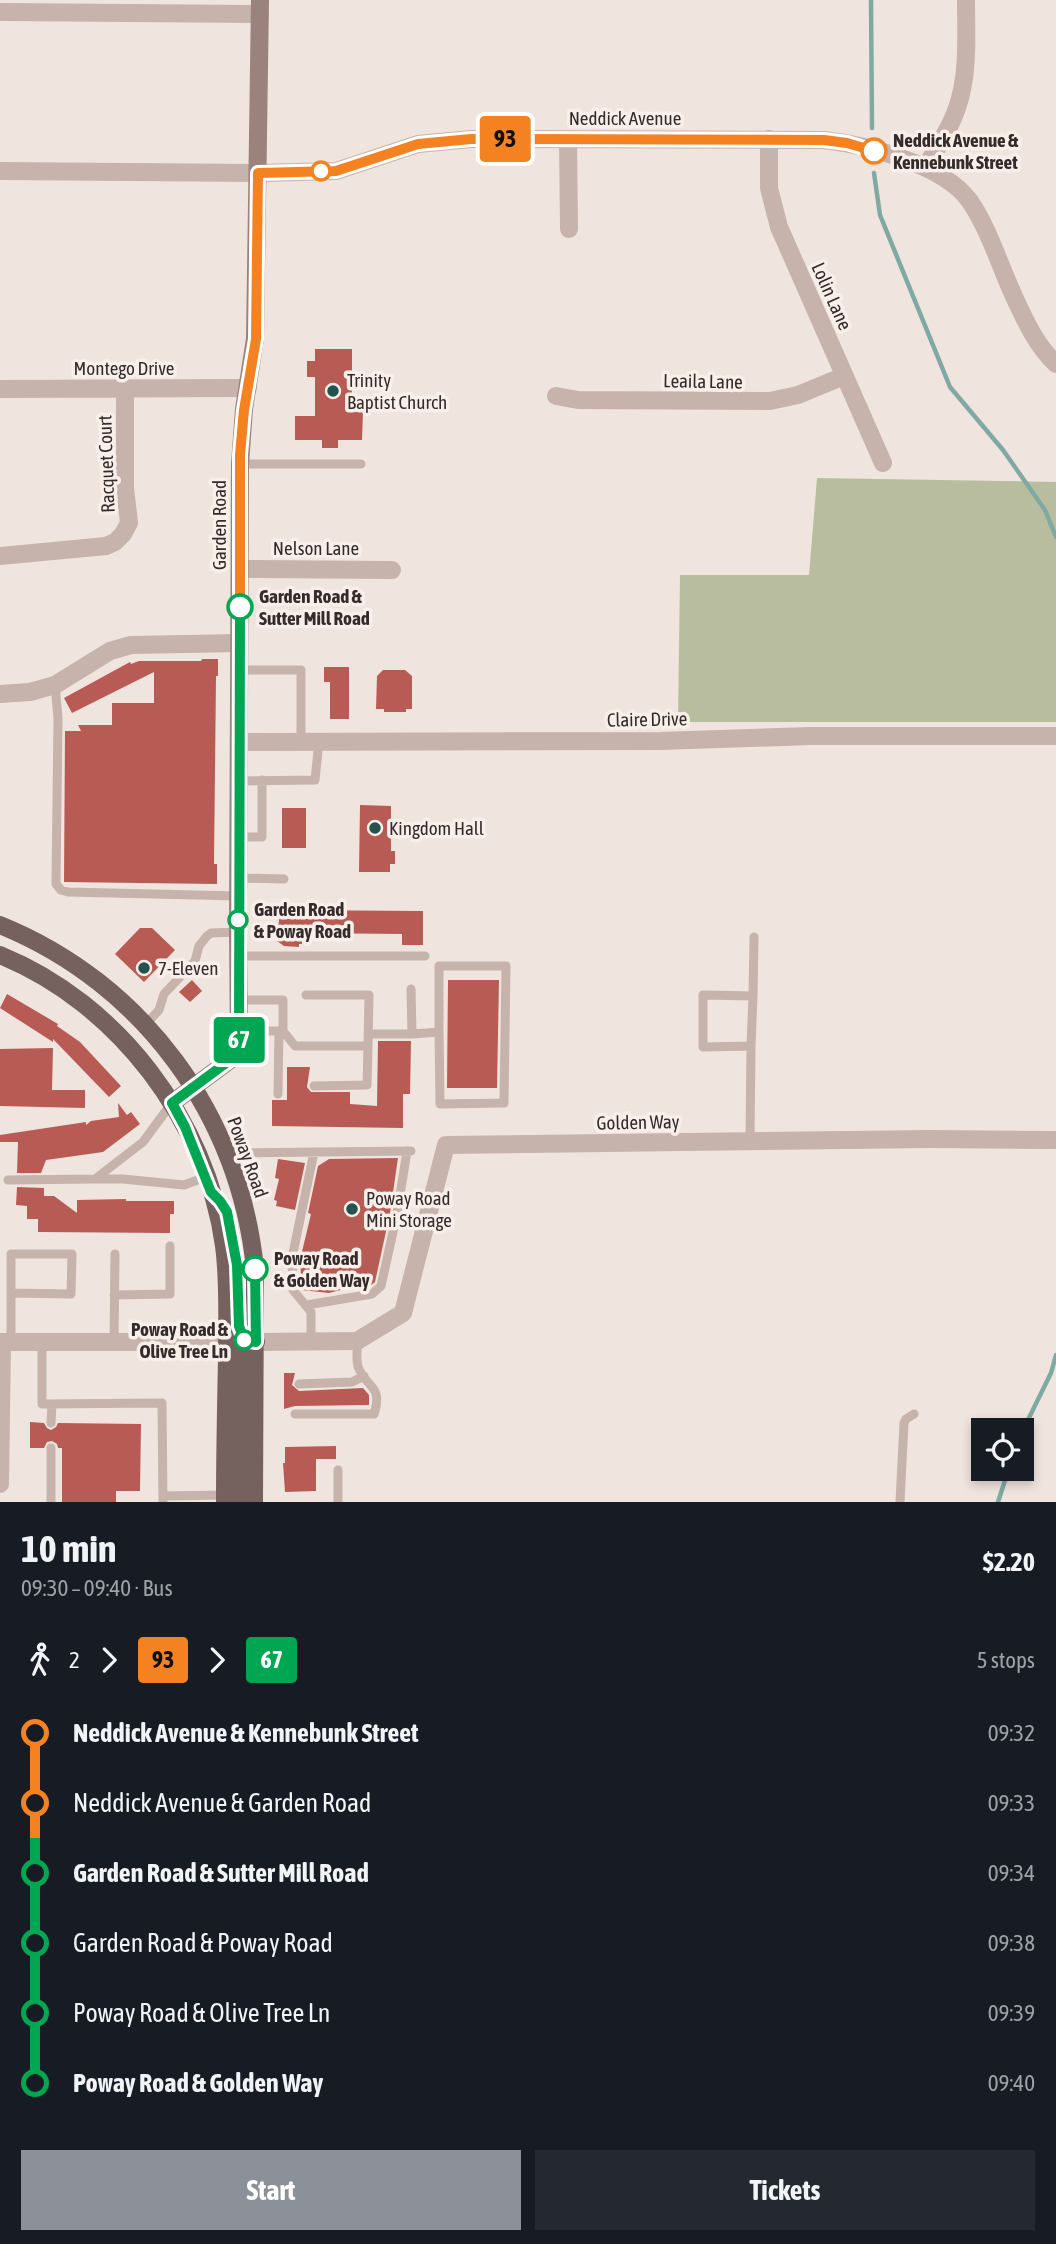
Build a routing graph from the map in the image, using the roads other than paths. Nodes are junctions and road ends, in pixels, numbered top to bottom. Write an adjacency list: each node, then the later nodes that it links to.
1 (966, 0): 6 (street)
2 (260, 7): 3 (street); 8 (street, Garden Road)
3 (0, 12)
4 (568, 139): 5 (street, Neddick Avenue); 8 (street, Neddick Avenue); 9 (street)
5 (769, 139): 6 (street, Neddick Avenue); 11 (street, Lolin Lane)
6 (926, 166): 10 (street, Neddick Avenue)
7 (0, 171): 8 (street, Neddick Avenue)
8 (258, 173): 12 (street, Garden Road)
9 (569, 229)
10 (1056, 364)
11 (844, 376): 15 (street, Leaila Lane); 16 (street, Lolin Lane)
12 (248, 387): 14 (street, Montego Drive); 17 (street, Garden Road)
13 (0, 389): 14 (street, Montego Drive)
14 (125, 389): 19 (street, Racquet Court)
15 (556, 396)
16 (883, 463)
17 (240, 464): 18 (lane); 20 (street, Garden Road)
18 (361, 464)
19 (0, 556)
20 (240, 569): 21 (street, Nelson Lane); 22 (street, Garden Road)
21 (392, 570)
22 (239, 643): 23 (street, Garden Road); 24 (street)
23 (239, 670): 27 (lane); 28 (street, Garden Road)
24 (55, 685): 25 (street); 33 (lane)
25 (0, 694)
26 (1056, 736): 27 (street, Claire Drive)
27 (310, 741): 28 (street, Claire Drive); 29 (lane)
28 (239, 742): 30 (street, Garden Road)
29 (262, 780): 30 (lane); 31 (lane)
30 (239, 781): 31 (street, Garden Road)
31 (238, 837): 33 (street, Garden Road)
32 (284, 879): 33 (lane)
33 (238, 887): 35 (street, Garden Road)
34 (0, 925): 44 (main road, Poway Road)
35 (238, 932): 38 (street, Garden Road); 44 (lane)
36 (754, 937): 42 (lane)
37 (0, 955): 55 (main road)
38 (239, 956): 39 (lane); 43 (street, Garden Road)
39 (425, 956)
40 (411, 989): 49 (lane)
41 (306, 995): 48 (lane)
42 (753, 996): 51 (lane); 51 (lane)
43 (240, 1000): 45 (street, Garden Road); 46 (lane)
44 (146, 1024): 52 (main road, Poway Road)
45 (240, 1031): 46 (lane); 52 (street, Garden Road)
46 (281, 1031): 50 (lane); 54 (lane)
47 (439, 1032): 47 (lane); 49 (lane)
48 (368, 1034): 49 (lane); 50 (lane)
49 (412, 1034)
50 (368, 1046): 53 (lane)
51 (751, 1046): 57 (lane)
52 (193, 1086): 55 (street, Garden Road); 59 (main road, Poway Road)
53 (314, 1086)
54 (278, 1094)
55 (172, 1103): 60 (lane); 62 (main road)
56 (1056, 1140): 57 (street, Golden Way)
57 (750, 1141): 68 (street, Golden Way)
58 (314, 1152): 59 (lane); 67 (lane); 67 (lane)
59 (227, 1153): 73 (main road, Poway Road)
60 (95, 1179): 61 (lane); 62 (lane)
61 (8, 1180)
62 (209, 1185): 72 (main road); 73 (main road)
63 (170, 1246): 66 (lane)
64 (114, 1254): 66 (lane)
65 (11, 1293): 65 (lane); 69 (lane)
66 (114, 1295): 71 (lane)
67 (307, 1305): 74 (lane)
68 (358, 1341): 74 (street); 75 (lane)
69 (4, 1342): 70 (street); 83 (street)
70 (42, 1342): 71 (street); 77 (lane)
71 (114, 1342): 72 (street)
72 (227, 1342): 85 (main road); 87 (main road)
73 (256, 1342): 74 (street); 88 (main road, Poway Road)
74 (311, 1342)
75 (364, 1376): 76 (lane); 78 (lane)
76 (299, 1384)
77 (52, 1404): 80 (lane); 84 (lane)
78 (295, 1414)
79 (914, 1414): 90 (lane)
80 (51, 1423)
81 (51, 1448): 86 (lane)
82 (338, 1470): 89 (lane)
83 (0, 1484)
84 (163, 1499): 85 (lane)
85 (225, 1499)
86 (51, 1502)
87 (243, 1502)
88 (254, 1502)
89 (338, 1502)
90 (900, 1502)

